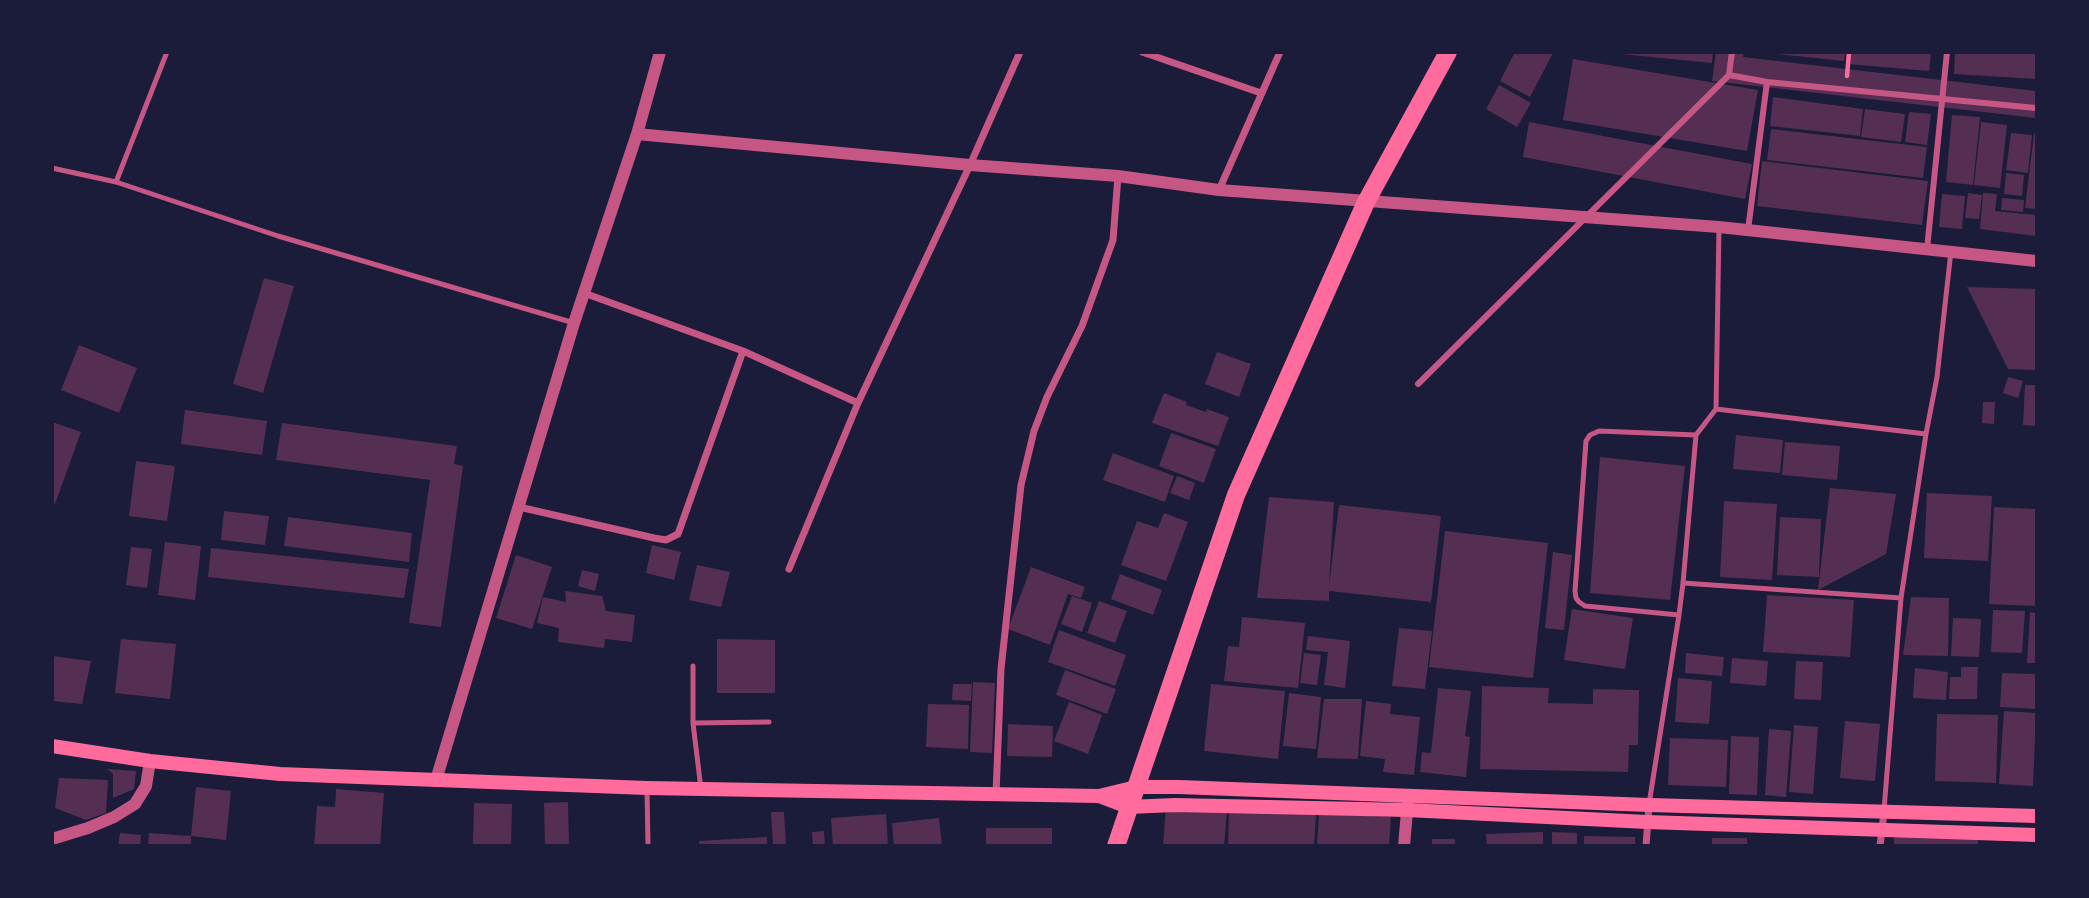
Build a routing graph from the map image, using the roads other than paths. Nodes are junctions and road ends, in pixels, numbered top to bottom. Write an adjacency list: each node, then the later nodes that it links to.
1 (167, 52): 18 (lane)
2 (660, 52): 14 (street)
3 (1020, 52): 15 (street)
4 (1142, 52): 11 (street)
5 (1280, 52): 11 (street)
6 (1448, 52): 20 (main road)
7 (1732, 52): 9 (street)
8 (1947, 52): 12 (street)
9 (1729, 75): 10 (street); 29 (street)
10 (1767, 82): 12 (street); 22 (street)
11 (1261, 93): 19 (street)
12 (1942, 99): 13 (street); 23 (street)
13 (2036, 108)
14 (637, 134): 15 (street); 26 (street)
15 (970, 165): 17 (street); 30 (street)
16 (52, 168): 18 (lane)
17 (1118, 176): 19 (street); 48 (street)
18 (116, 182): 27 (lane)
19 (1219, 190): 20 (street)
20 (1366, 202): 21 (street); 45 (main road)
21 (1719, 227): 22 (street); 31 (lane)
22 (1748, 232): 23 (street)
23 (1927, 251): 24 (street)
24 (1951, 251): 25 (street); 32 (lane)
25 (2036, 261)
26 (584, 293): 27 (street); 28 (street)
27 (574, 323): 34 (street)
28 (743, 351): 30 (street); 34 (street)
29 (1418, 384)
30 (858, 403): 35 (street)
31 (1716, 409): 32 (lane); 33 (lane)
32 (1926, 434): 37 (lane)
33 (1696, 435): 36 (lane); 38 (lane)
34 (519, 507): 44 (street)
35 (789, 569)
36 (1683, 583): 37 (lane); 38 (lane)
37 (1901, 598): 53 (lane)
38 (1679, 615): 51 (lane)
39 (693, 666): 41 (lane)
40 (769, 722): 41 (lane)
41 (693, 723): 47 (lane)
42 (52, 746): 43 (main road)
43 (150, 761): 44 (main road); 58 (street)
44 (436, 780): 46 (main road)
45 (1136, 787): 49 (main road); 50 (main road); 52 (main road)
46 (647, 788): 47 (main road); 59 (lane)
47 (701, 789): 48 (main road)
48 (996, 794): 49 (main road)
49 (1099, 796): 52 (main road)
50 (1408, 803): 51 (main road); 52 (main road); 55 (main road); 61 (street)
51 (1648, 806): 53 (main road); 55 (street)
52 (1128, 807): 60 (main road)
53 (1884, 812): 54 (main road); 57 (street)
54 (2036, 816)
55 (1647, 822): 57 (main road); 62 (street)
56 (2036, 835): 57 (main road)
57 (1881, 838)
58 (52, 839)
59 (648, 845)
60 (1116, 845)
61 (1404, 845)
62 (1646, 845)

